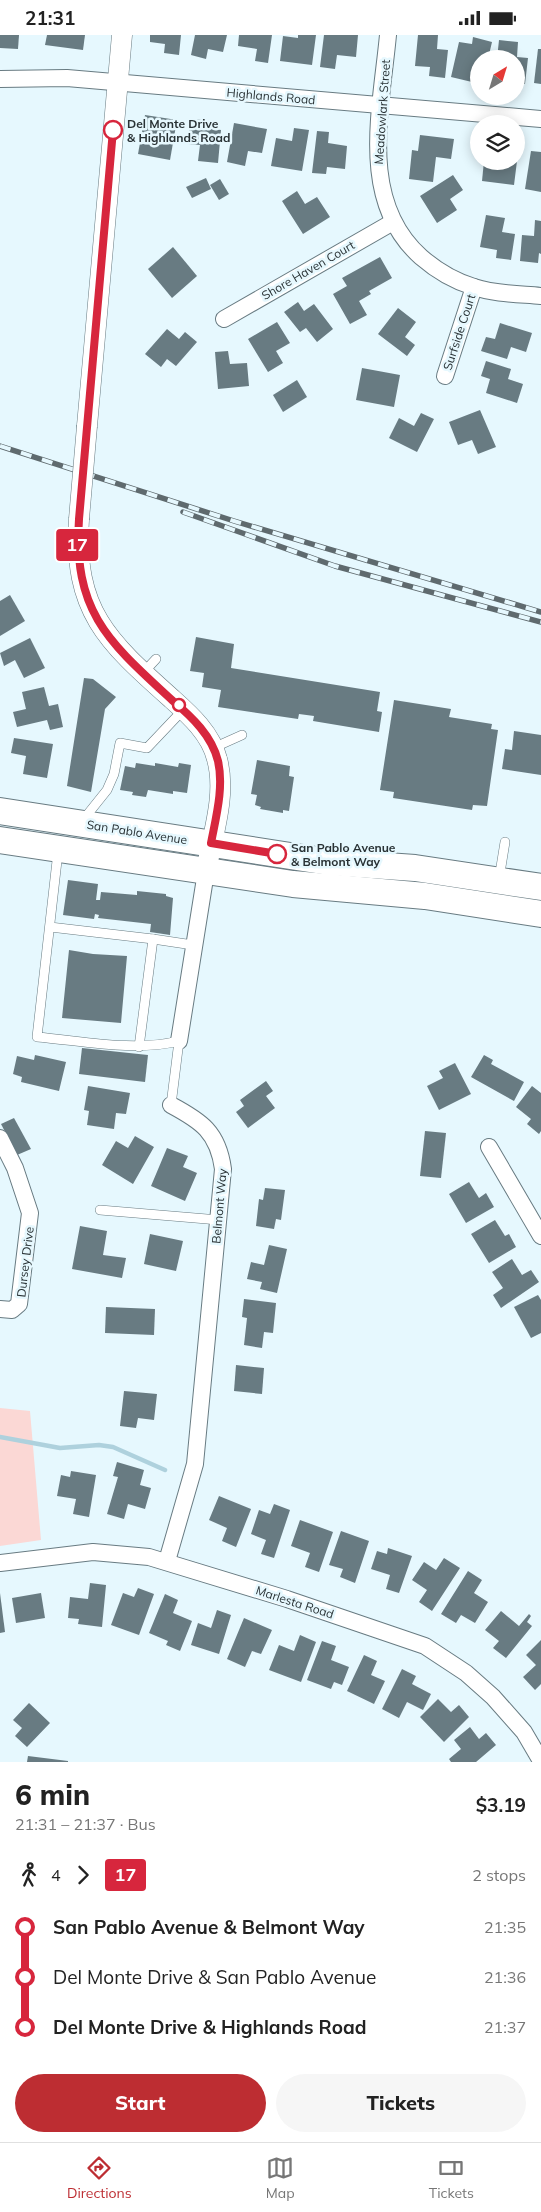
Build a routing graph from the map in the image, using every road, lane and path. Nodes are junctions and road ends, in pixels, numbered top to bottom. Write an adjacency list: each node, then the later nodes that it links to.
1 (122, 35): 3 (street, Belmont Way)
2 (388, 35): 5 (street, Meadowlark Street)
3 (118, 83): 4 (street, Highlands Road); 5 (street, Highlands Road); 12 (street, Belmont Way, bridge)
4 (0, 84)
5 (381, 105): 6 (street, Highlands Road); 7 (street, Meadowlark Street)
6 (541, 119)
7 (392, 221): 8 (street, Meadowlark Street); 10 (street, Shore Haven Court)
8 (474, 287): 9 (street, Meadowlark Street); 11 (street, Surfside Court)
9 (541, 296)
10 (224, 319)
11 (445, 376)
12 (183, 710): 14 (street, Belmont Way); 16 (lane)
13 (242, 735): 14 (lane)
14 (213, 748): 19 (street, Belmont Way)
15 (0, 811): 16 (main road, San Pablo Avenue)
16 (81, 823): 19 (main road, San Pablo Avenue)
17 (0, 840): 20 (main road, San Pablo Avenue)
18 (505, 842): 23 (lane)
19 (211, 843): 21 (street, Belmont Way); 23 (main road, San Pablo Avenue)
20 (58, 849): 21 (main road, San Pablo Avenue); 25 (lane)
21 (206, 872): 23 (main road, San Pablo Avenue); 27 (street, Belmont Way)
22 (541, 887): 23 (main road, San Pablo Avenue)
23 (497, 893): 24 (main road, San Pablo Avenue)
24 (541, 914)
25 (50, 927): 26 (lane); 29 (lane)
26 (153, 939): 27 (lane); 29 (lane)
27 (193, 945): 28 (street, Belmont Way)
28 (179, 1041): 29 (lane); 30 (lane, Belmont Way)
29 (139, 1047)
30 (171, 1105): 35 (street, Belmont Way)
31 (0, 1138): 33 (street, Dursey Drive)
32 (489, 1147): 36 (street)
33 (24, 1199): 37 (street, Dursey Drive); 38 (street, Dursey Drive)
34 (100, 1210): 35 (lane)
35 (218, 1220): 39 (street, Belmont Way)
36 (541, 1236)
37 (0, 1300)
38 (0, 1309)
39 (167, 1561): 40 (street, Marlesta Road); 41 (street, Marlesta Road)
40 (0, 1563)
41 (541, 1761)

